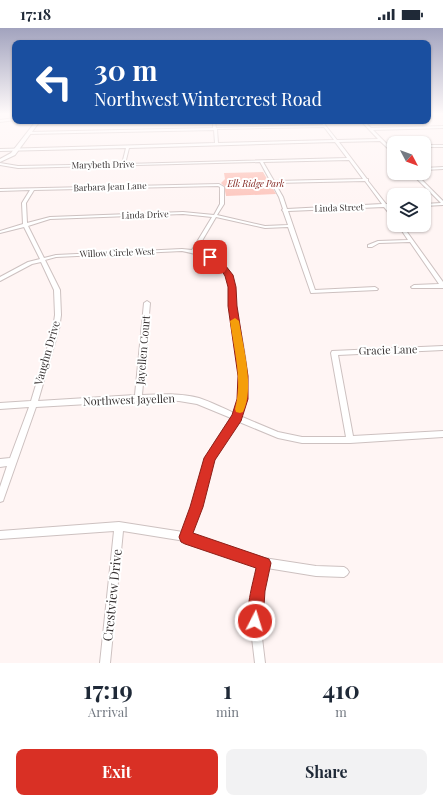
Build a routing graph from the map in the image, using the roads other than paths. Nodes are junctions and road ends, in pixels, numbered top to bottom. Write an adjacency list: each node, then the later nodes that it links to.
1 (21, 144): 8 (street)
2 (217, 144): 3 (street); 5 (street)
3 (239, 144)
4 (338, 144): 10 (street)
5 (128, 146): 8 (street); 13 (street)
6 (431, 146): 7 (street)
7 (443, 146)
8 (17, 149): 9 (street); 12 (street)
9 (0, 150)
10 (350, 159): 11 (street, Marybeth Drive); 16 (street)
11 (261, 161): 13 (street, Marybeth Drive); 18 (street)
12 (0, 162): 13 (street, Marybeth Drive)
13 (122, 165)
14 (431, 168): 15 (street)
15 (443, 168)
16 (367, 180): 18 (street); 23 (street)
17 (420, 180): 21 (street)
18 (273, 182): 24 (street)
19 (34, 189): 20 (street, Barbara Jean Lane); 25 (street, Barbara Jean Lane); 26 (street, Vaughn Drive)
20 (0, 190)
21 (443, 204): 22 (street)
22 (431, 205)
23 (386, 206): 24 (street, Linda Street)
24 (284, 210): 27 (street)
25 (215, 216): 26 (street, Linda Drive); 27 (street, Linda Drive); 32 (street)
26 (25, 224): 28 (street, Linda Drive); 33 (street, Vaughn Drive)
27 (290, 226): 37 (street)
28 (0, 232)
29 (405, 232): 30 (street)
30 (411, 241): 31 (street); 35 (street)
31 (370, 246)
32 (193, 252): 33 (street, Willow Circle West); 43 (street, Willow Circle West)
33 (42, 259): 34 (street, Willow Circle West); 41 (street, Vaughn Drive)
34 (0, 279)
35 (443, 286): 36 (street)
36 (414, 288)
37 (375, 289)
38 (148, 303): 40 (street, Jayellen Court)
39 (443, 348): 45 (street, Gracie Lane)
40 (138, 398): 41 (street, Northwest Jayellen); 43 (street, Northwest Jayellen)
41 (33, 404): 42 (street, Northwest Jayellen); 46 (street, Vaughn Drive)
42 (0, 406)
43 (237, 417): 45 (street, Northwest Jayellen); 51 (street, Willow Circle West)
44 (443, 434): 45 (street, Northwest Jayellen)
45 (350, 440)
46 (12, 462): 47 (street); 48 (street, Vaughn Drive)
47 (0, 463)
48 (0, 498)
49 (119, 526): 50 (street); 51 (street); 54 (street, Crestview Drive)
50 (0, 535)
51 (185, 537): 52 (street)
52 (264, 563): 53 (street); 55 (street)
53 (344, 572)
54 (104, 663)
55 (260, 663)

